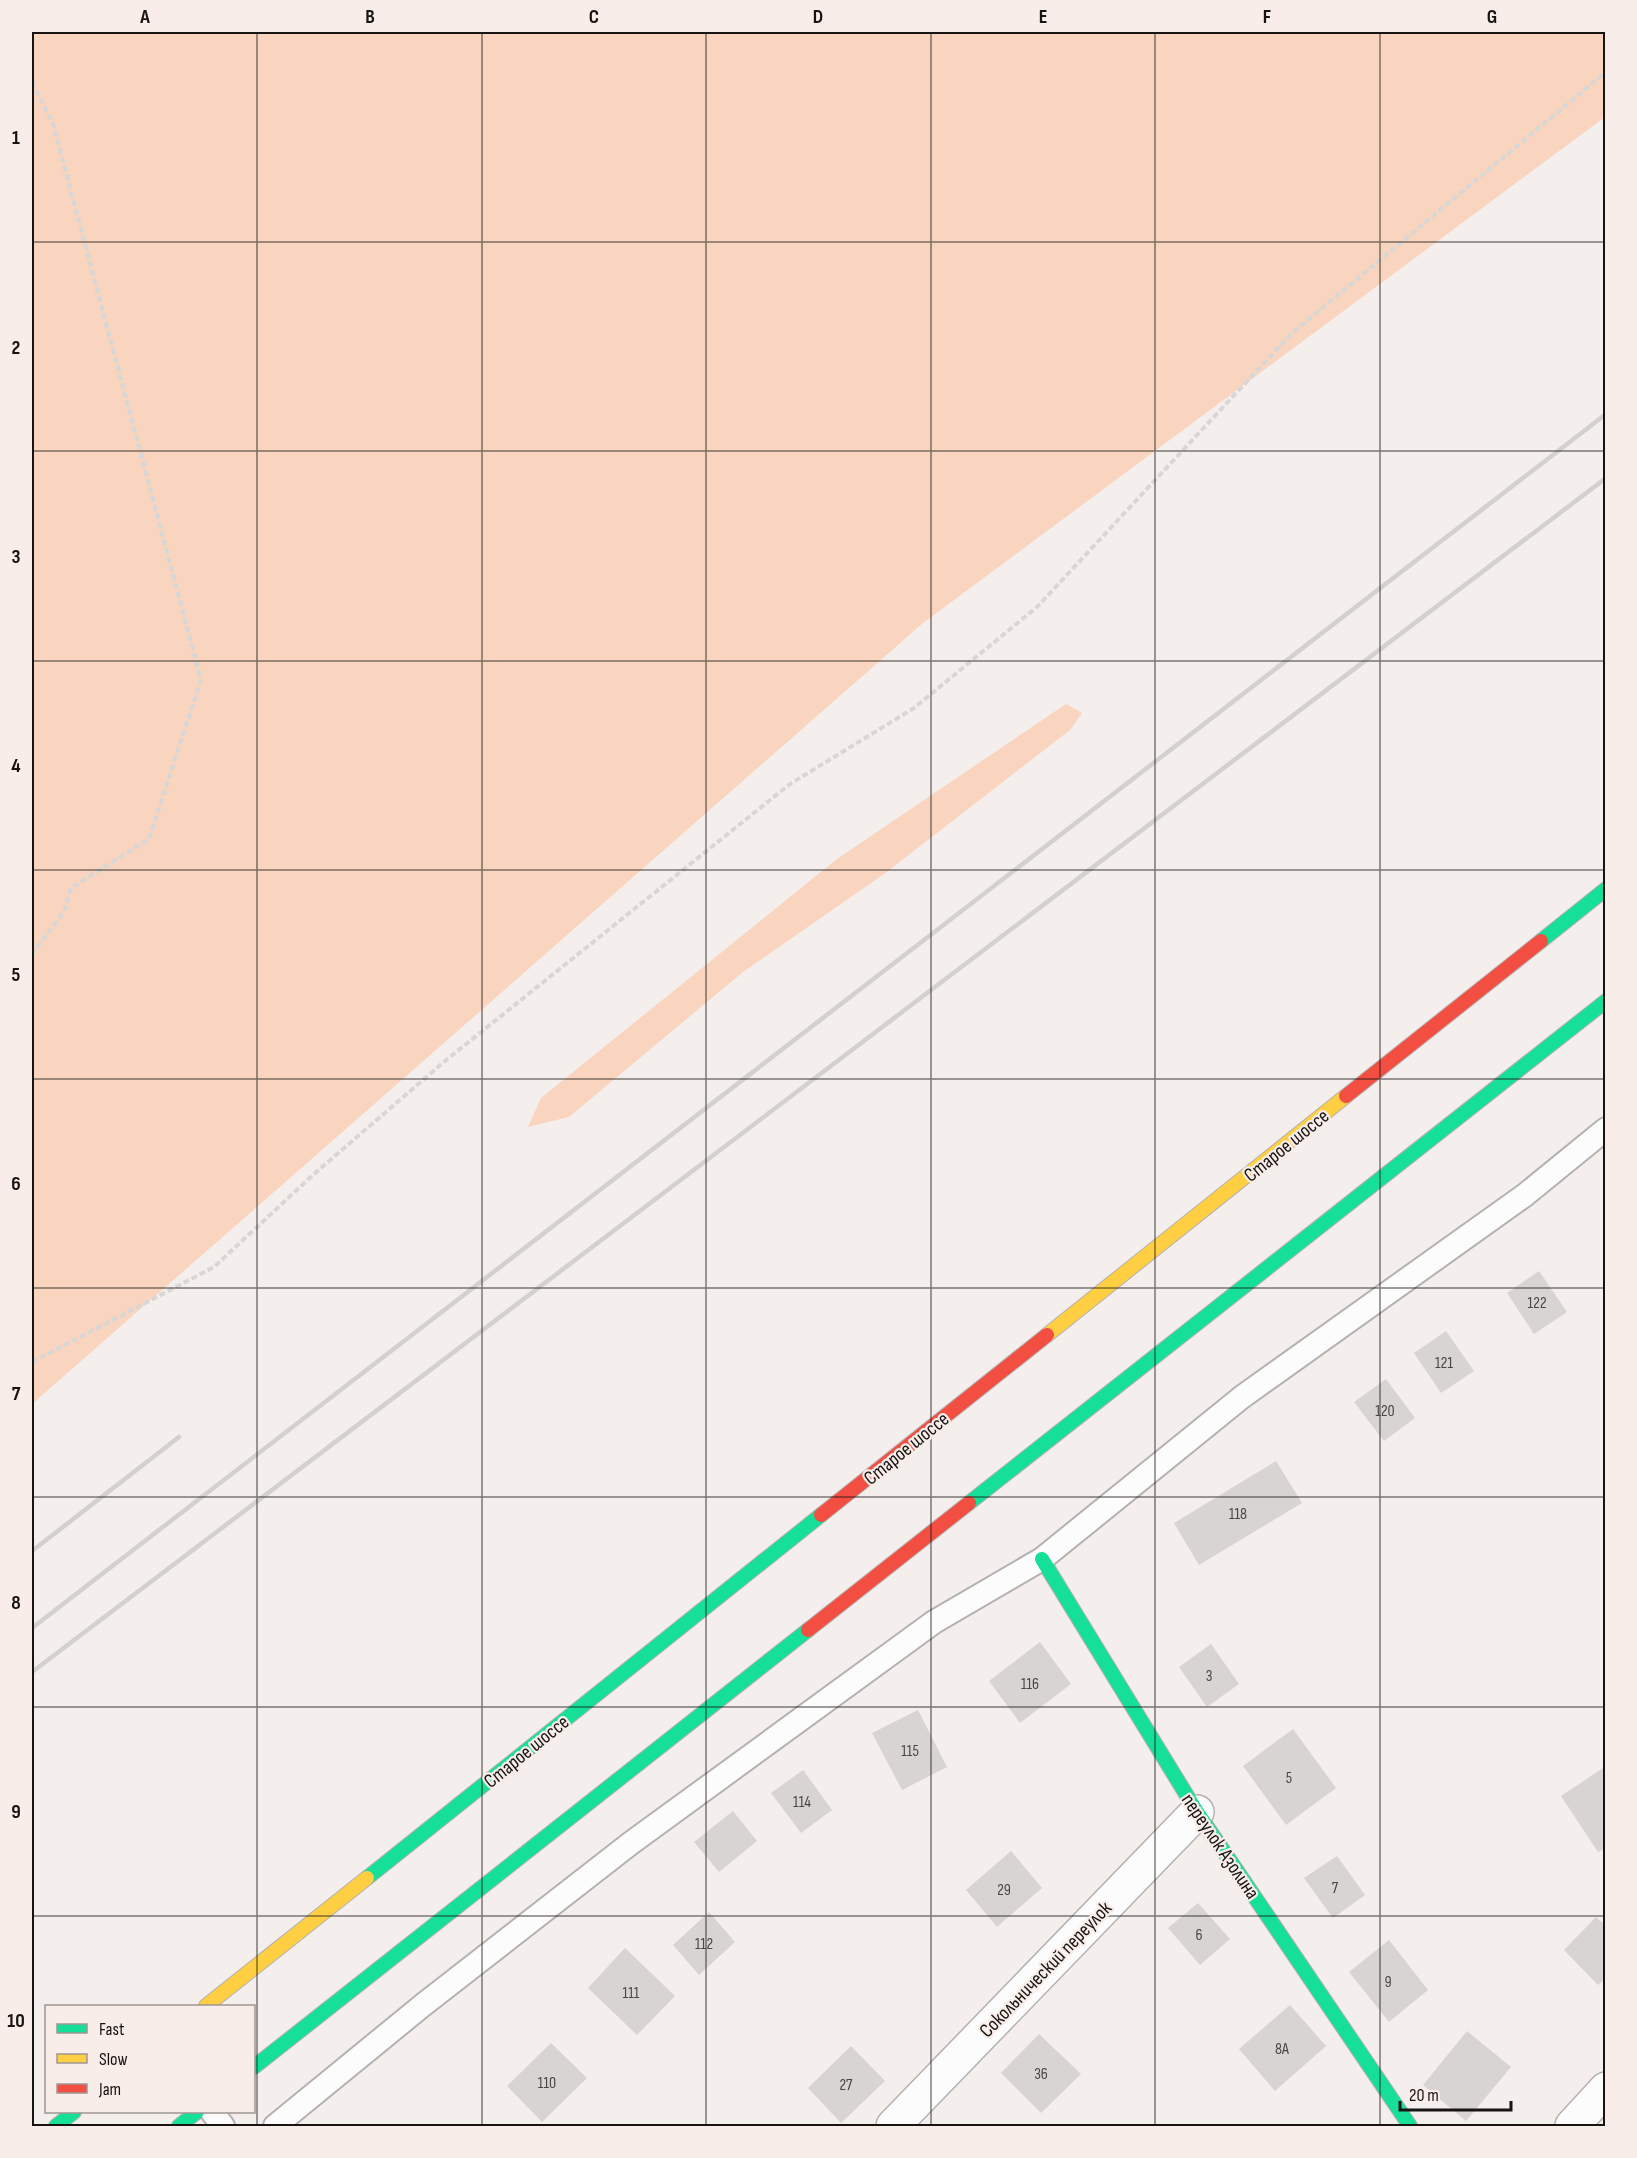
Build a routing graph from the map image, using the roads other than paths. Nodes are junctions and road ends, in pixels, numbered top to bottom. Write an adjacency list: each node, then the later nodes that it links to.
1 (1605, 890): 6 (main road, Старое шоссе)
2 (1605, 1001): 7 (main road)
3 (1605, 1129): 4 (lane)
4 (1042, 1559): 5 (main road, переулок Азолина); 15 (lane)
5 (1197, 1812): 16 (street, Сокольнический переулок); 17 (main road, переулок Азолина)
6 (209, 2005)
7 (255, 2066)
8 (1605, 2089): 18 (street)
9 (73, 2113): 12 (main road)
10 (196, 2113): 13 (main road)
11 (213, 2113): 14 (lane)
12 (56, 2127)
13 (179, 2127)
14 (223, 2127)
15 (275, 2127)
16 (893, 2127)
17 (1410, 2127)
18 (1572, 2127)

